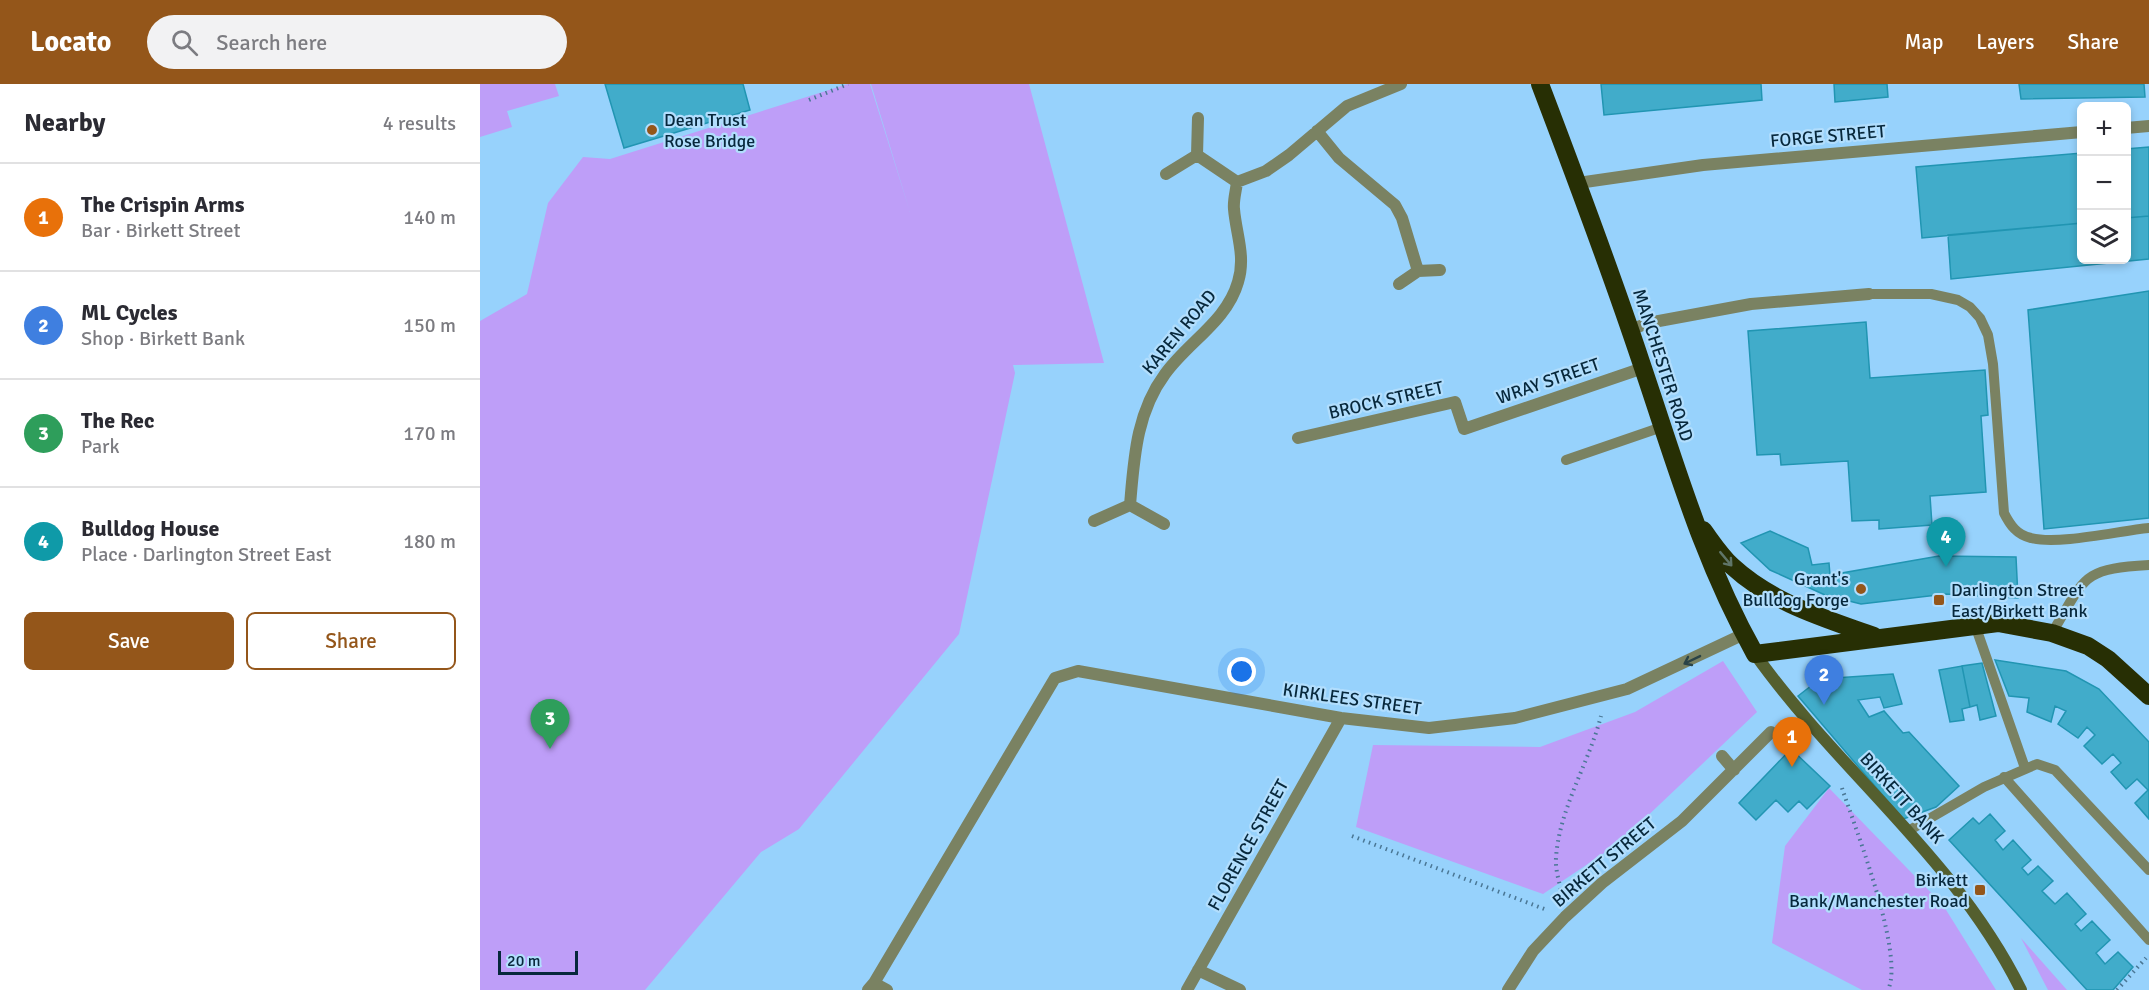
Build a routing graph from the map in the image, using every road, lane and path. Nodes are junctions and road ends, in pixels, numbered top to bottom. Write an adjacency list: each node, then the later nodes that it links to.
1 (848, 84): 6 (path)
2 (1360, 84): 5 (street)
3 (1401, 84): 5 (street)
4 (1540, 84): 15 (highway, MANCHESTER ROAD)
5 (1365, 98): 10 (street)
6 (809, 100)
7 (1198, 118): 12 (street)
8 (2149, 126): 9 (street)
9 (2131, 128)
10 (1317, 131): 14 (street); 17 (street)
11 (2077, 132): 15 (street, FORGE STREET)
12 (1197, 155): 13 (street); 14 (street)
13 (1166, 174)
14 (1237, 182): 26 (street, KAREN ROAD)
15 (1578, 183): 20 (highway, MANCHESTER ROAD)
16 (1440, 270): 17 (street)
17 (1418, 271): 18 (street)
18 (1399, 284)
19 (1869, 294): 20 (street); 30 (lane)
20 (1630, 330): 21 (highway, MANCHESTER ROAD)
21 (1643, 368): 22 (highway, MANCHESTER ROAD); 23 (street, WRAY STREET)
22 (1662, 427): 25 (lane); 27 (highway, MANCHESTER ROAD)
23 (1464, 429): 24 (street, BROCK STREET)
24 (1298, 438)
25 (1566, 460)
26 (1130, 505): 28 (street); 29 (street)
27 (1690, 513): 34 (highway, MANCHESTER ROAD); 35 (highway, one-way to 35)
28 (1094, 521)
29 (1164, 524)
30 (2149, 528)
31 (2149, 564): 33 (lane)
32 (1975, 625): 33 (highway); 35 (highway); 42 (lane)
33 (2052, 633): 38 (highway)
34 (1744, 634): 36 (highway, MANCHESTER ROAD); 37 (street, KIRKLEES STREET, one-way to 37)
35 (1879, 638): 36 (highway)
36 (1755, 654): 46 (street, BIRKETT BANK)
37 (1606, 694): 39 (street, KIRKLEES STREET); 49 (path)
38 (2149, 696)
39 (1341, 718): 52 (street, FLORENCE STREET); 53 (street, KIRKLEES STREET)
40 (1771, 732): 43 (street, BIRKETT STREET)
41 (1722, 756): 43 (street)
42 (2025, 768): 44 (lane); 48 (lane)
43 (1734, 770): 49 (street, BIRKETT STREET)
44 (2004, 777): 46 (lane); 50 (lane)
45 (1839, 779): 58 (path)
46 (1908, 831): 59 (street, BIRKETT BANK)
47 (1352, 836): 49 (path)
48 (2149, 870)
49 (1565, 917): 57 (street, BIRKETT STREET)
50 (2149, 940)
51 (2149, 956): 60 (path)
52 (1198, 970): 55 (street, FLORENCE STREET); 56 (street)
53 (871, 987): 54 (street)
54 (887, 990)
55 (1187, 990)
56 (1240, 990)
57 (1508, 990)
58 (1888, 990)
59 (2020, 990)
60 (2117, 990)

